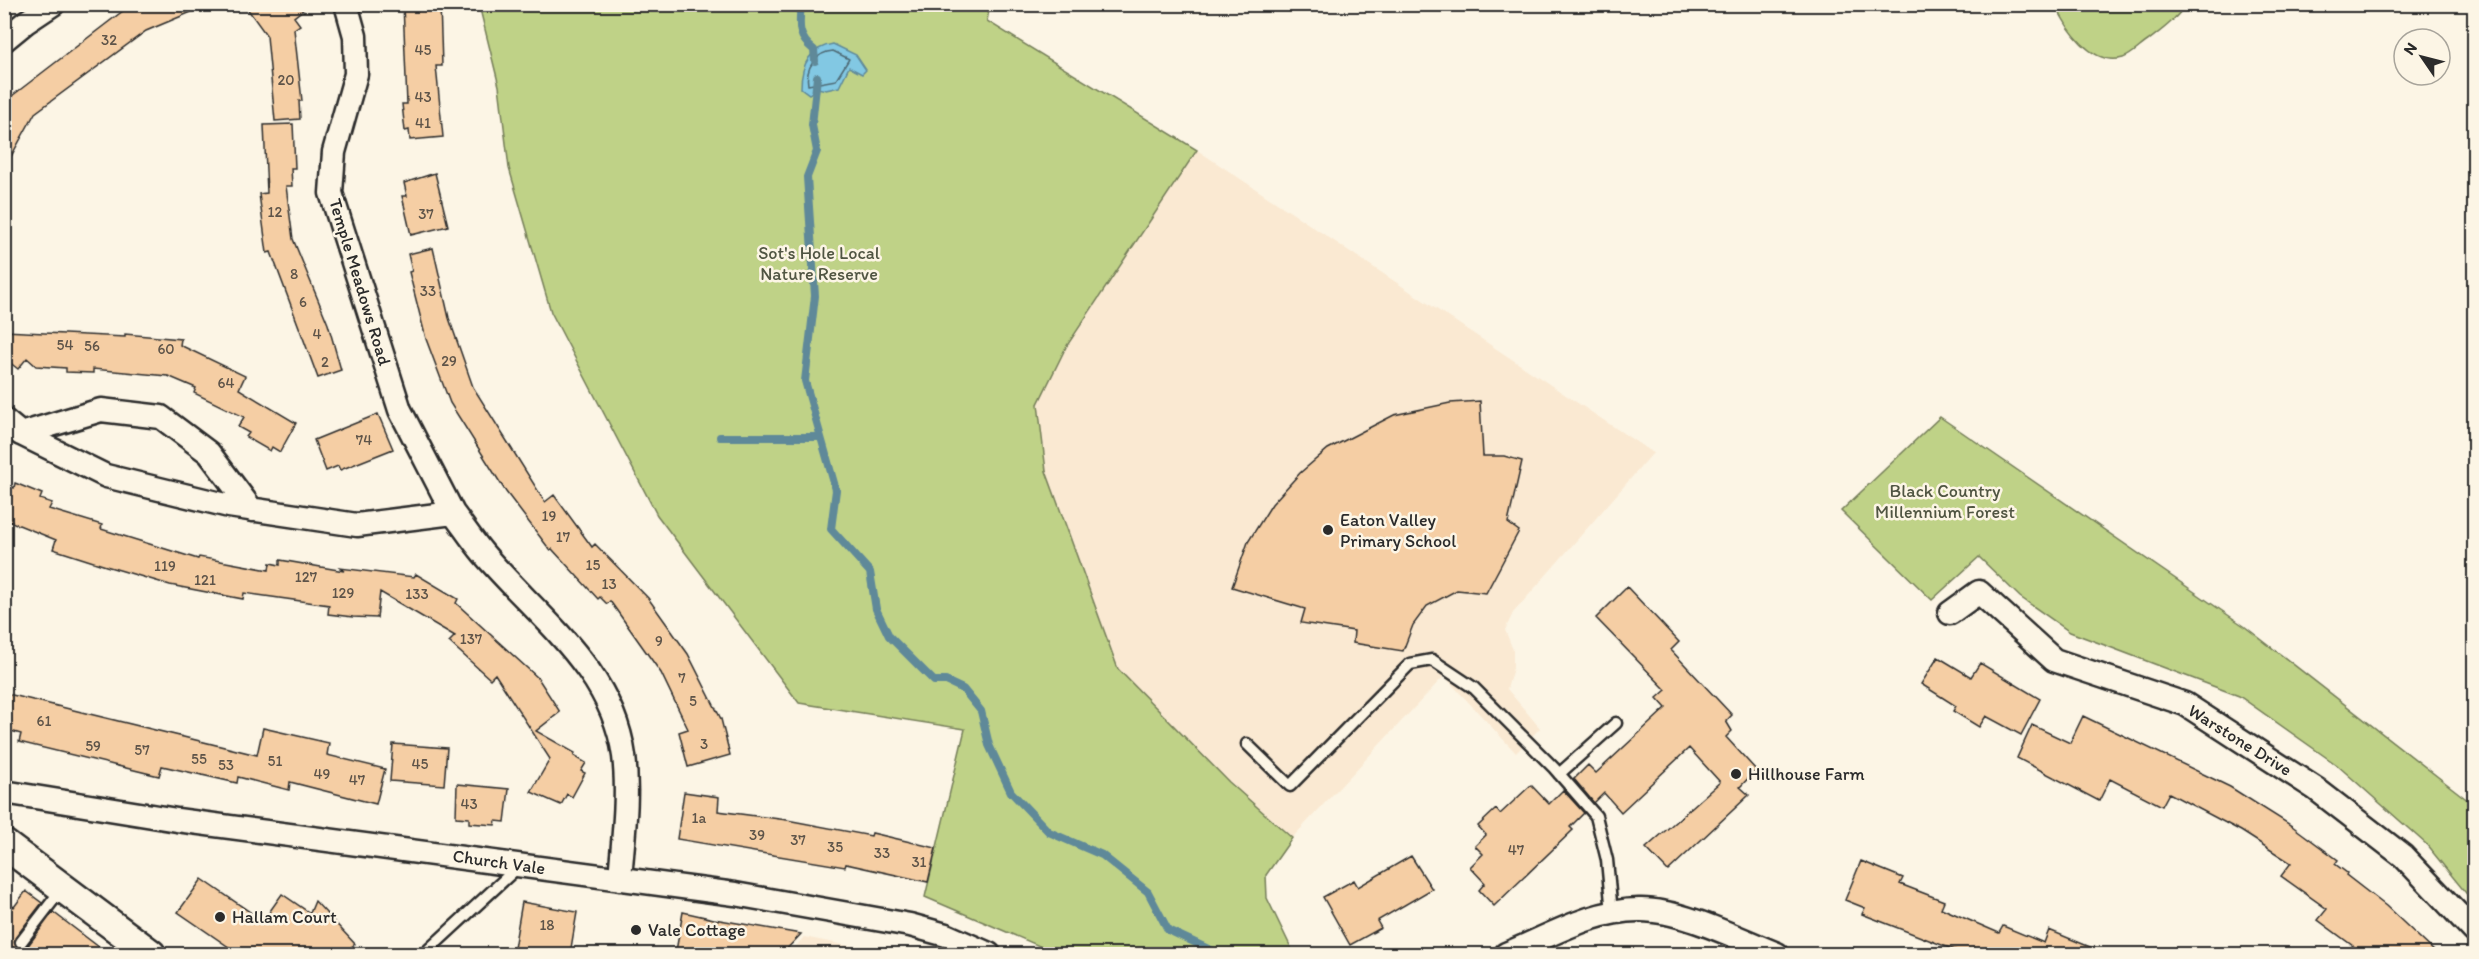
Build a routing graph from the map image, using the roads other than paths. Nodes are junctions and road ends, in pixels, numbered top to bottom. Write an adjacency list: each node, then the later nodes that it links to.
1 (53, 4): 3 (street)
2 (346, 4): 6 (street, Temple Meadows Road)
3 (4, 40)
4 (13, 427): 5 (street); 5 (street)
5 (252, 510): 6 (street)
6 (453, 513): 14 (street, Temple Meadows Road)
7 (1950, 613): 17 (street, Warstone Drive)
8 (1616, 723): 10 (lane)
9 (1247, 744): 10 (lane)
10 (1559, 774): 16 (lane)
11 (4, 792): 13 (street, Church Vale)
12 (4, 844): 15 (street)
13 (519, 865): 14 (street, Church Vale); 20 (lane)
14 (620, 879): 21 (street, Church Vale)
15 (63, 887): 18 (lane); 19 (street)
16 (1605, 915): 22 (street); 23 (street)
17 (2475, 931)
18 (21, 942)
19 (151, 954)
20 (424, 954)
21 (989, 954)
22 (1506, 954)
23 (1777, 954)

